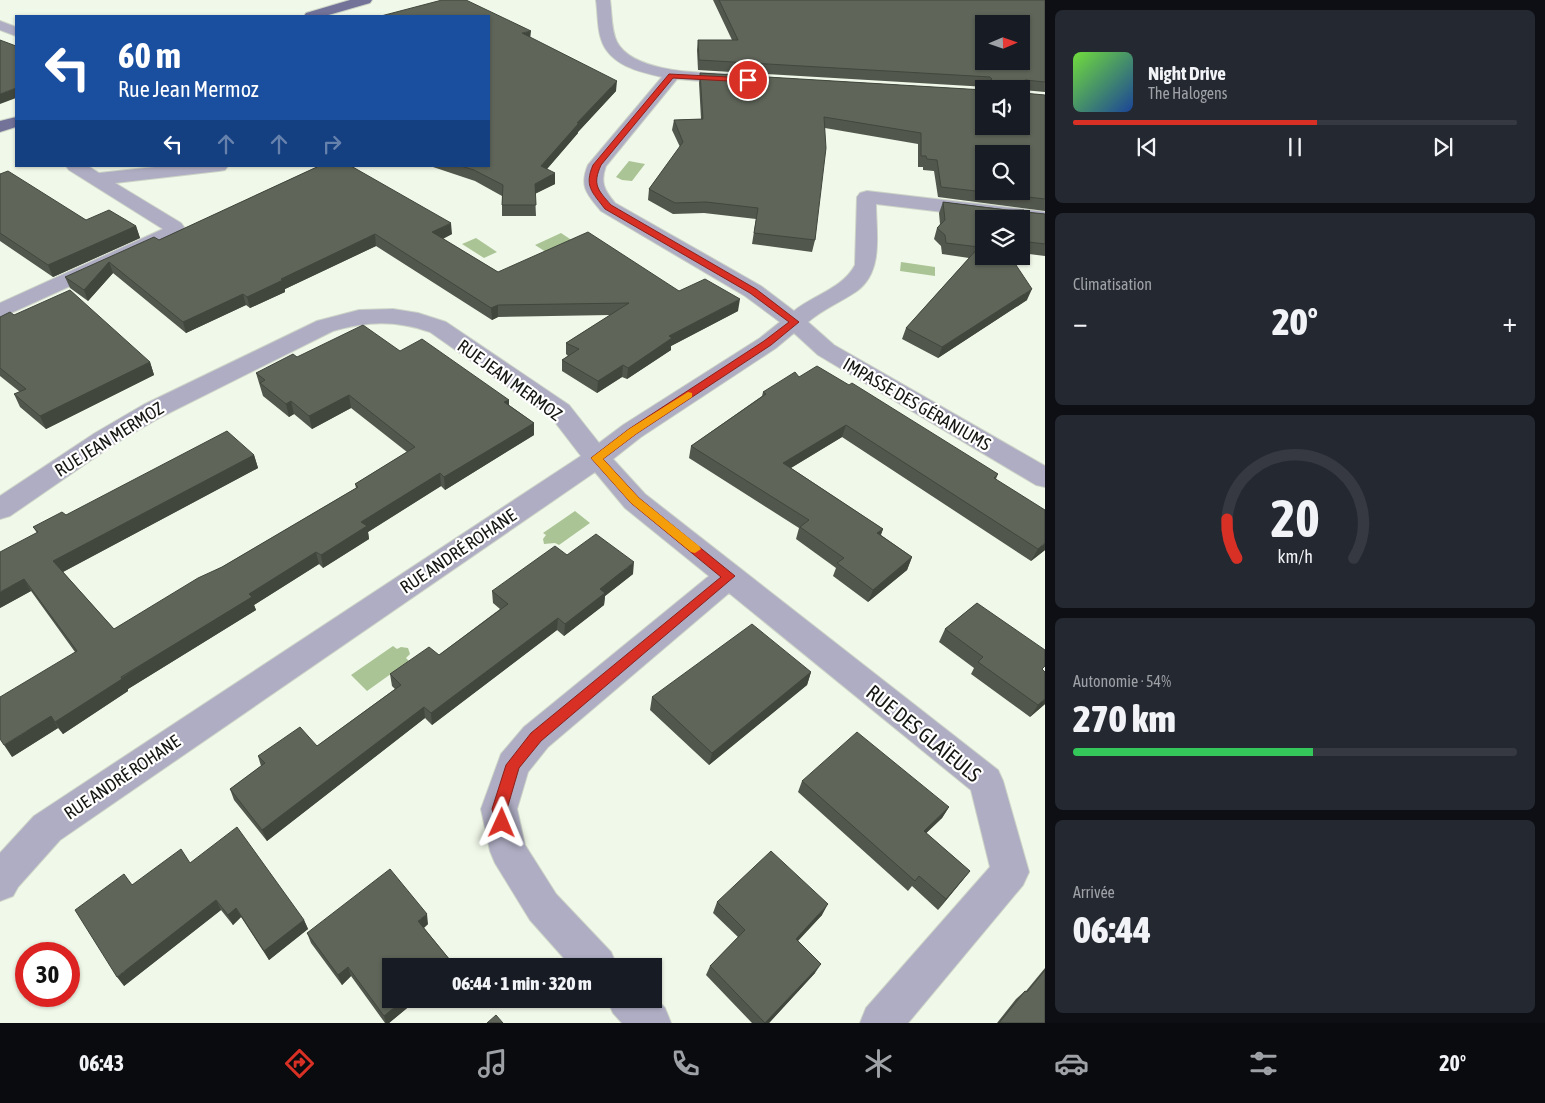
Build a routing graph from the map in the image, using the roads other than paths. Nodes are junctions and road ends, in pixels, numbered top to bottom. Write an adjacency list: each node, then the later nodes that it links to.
1 (365, 0): 3 (main road)
2 (603, 0): 6 (street)
3 (314, 15)
4 (0, 25): 5 (street)
5 (15, 32)
6 (672, 76): 7 (street); 13 (street, IMPASSE DES GÉRANIUMS)
7 (748, 80)
8 (77, 167): 10 (street)
9 (210, 167): 10 (street)
10 (96, 179): 12 (street)
11 (1045, 218): 13 (street, RUE ANDRÉ ROHANE)
12 (0, 311)
13 (795, 322): 14 (street, RUE ANDRÉ ROHANE); 15 (street, IMPASSE DES GÉRANIUMS)
14 (597, 458): 16 (street, RUE JEAN MERMOZ); 17 (street, RUE JEAN MERMOZ); 18 (street, RUE ANDRÉ ROHANE)
15 (1045, 478)
16 (0, 509)
17 (729, 576): 19 (street); 22 (street, RUE DES GLAÏEULS)
18 (0, 883)
19 (590, 958)
20 (636, 1008): 21 (street)
21 (650, 1023)
22 (881, 1023)

